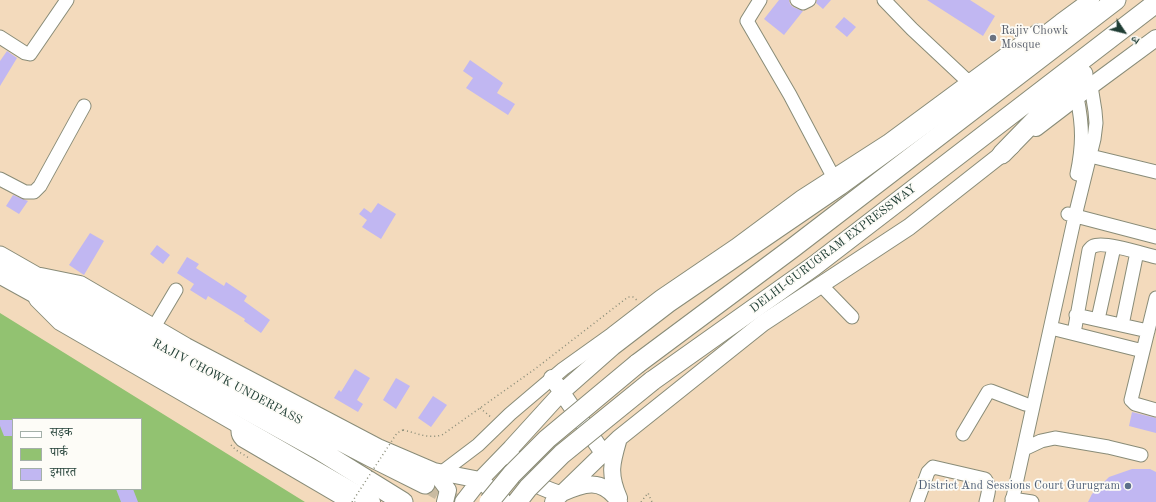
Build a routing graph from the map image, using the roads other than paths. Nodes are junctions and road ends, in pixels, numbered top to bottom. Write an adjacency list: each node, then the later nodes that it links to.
1 (67, 0): 11 (street)
2 (760, 0): 21 (street)
3 (797, 0): 4 (street)
4 (809, 0)
5 (884, 0): 13 (street)
6 (1079, 0): 13 (street)
7 (1091, 0): 13 (main road)
8 (1116, 0): 62 (highway, DELHI-GURUGRAM EXPRESSWAY, bridge)
9 (1156, 4): 64 (highway, DELHI-GURUGRAM EXPRESSWAY, bridge)
10 (1156, 16): 17 (highway)
11 (0, 37)
12 (1156, 38): 14 (main road)
13 (972, 85): 21 (main road)
14 (1091, 86): 15 (main road); 18 (street)
15 (1076, 97): 17 (main road); 18 (street)
16 (84, 106): 20 (street)
17 (1002, 154): 30 (main road)
18 (1086, 155): 19 (street); 22 (street)
19 (1156, 172)
20 (0, 179)
21 (836, 181): 42 (street); 43 (main road)
22 (1072, 215): 23 (street); 38 (street); 44 (street)
23 (1156, 237)
24 (0, 245): 28 (main road)
25 (1114, 247): 26 (street); 33 (street); 35 (street)
26 (1137, 252): 27 (street); 36 (street)
27 (1156, 257)
28 (4, 270): 29 (highway)
29 (30, 282): 37 (main road); 46 (main road); 53 (highway, RAJIV CHOWK UNDERPASS); 59 (highway, RAJIV CHOWK UNDERPASS)
30 (821, 285): 34 (street); 48 (main road)
31 (176, 290): 37 (street)
32 (1156, 298): 39 (street)
33 (1076, 315): 35 (street); 40 (street)
34 (852, 317)
35 (1098, 320): 36 (street)
36 (1122, 324): 39 (street)
37 (154, 327): 53 (main road)
38 (1051, 328): 40 (street); 50 (street)
39 (1148, 331): 41 (street)
40 (1074, 333): 41 (street)
41 (1143, 351): 45 (street)
42 (552, 378): 43 (main road); 53 (street)
43 (562, 392): 49 (main road); 51 (main road)
44 (1025, 404): 47 (street); 56 (street)
45 (1156, 410)
46 (239, 425): 57 (street); 58 (main road)
47 (963, 434)
48 (619, 438): 51 (main road); 65 (main road)
49 (511, 448): 54 (main road); 55 (main road)
50 (1024, 449): 52 (street); 56 (street)
51 (603, 453): 55 (main road)
52 (1141, 455)
53 (433, 476): 54 (main road); 60 (main road)
54 (480, 480): 61 (main road); 63 (main road)
55 (557, 498): 65 (main road)
56 (1009, 501): 68 (street)
57 (348, 502)
58 (372, 502)
59 (402, 502)
60 (445, 502)
61 (463, 502)
62 (489, 502)
63 (505, 502)
64 (517, 502)
65 (620, 502)
66 (917, 502): 67 (street)
67 (986, 502)
68 (1032, 502)

